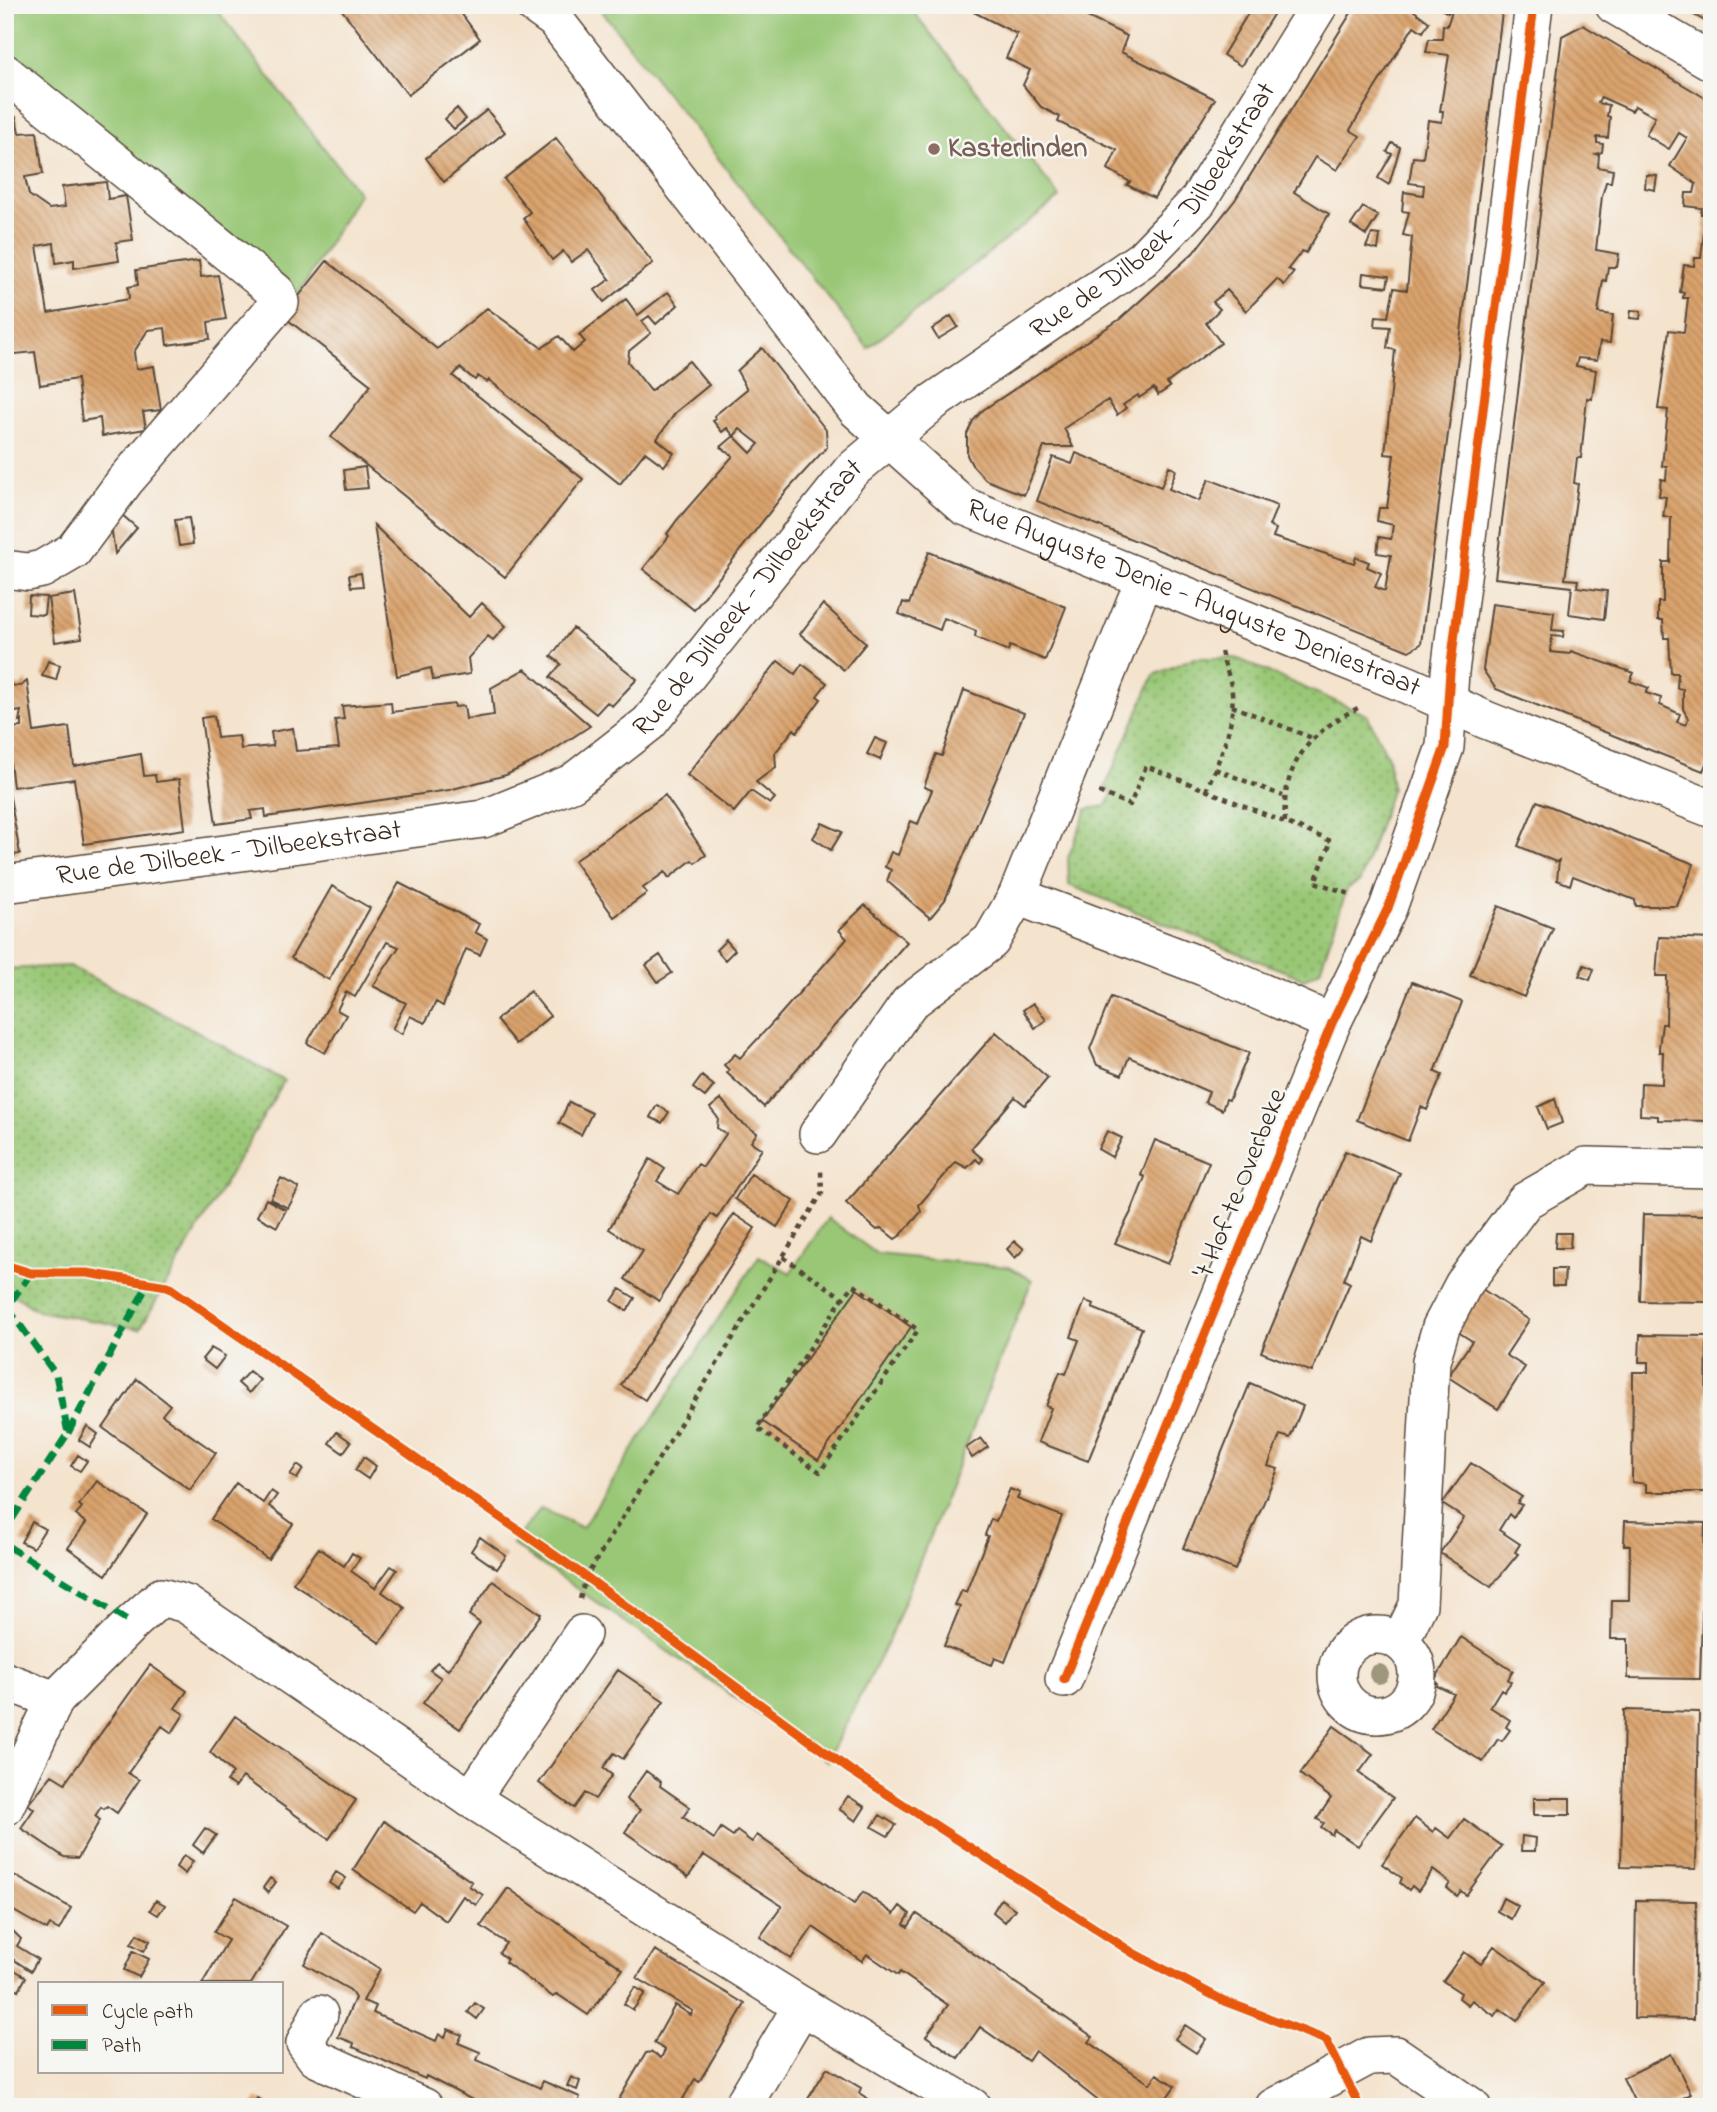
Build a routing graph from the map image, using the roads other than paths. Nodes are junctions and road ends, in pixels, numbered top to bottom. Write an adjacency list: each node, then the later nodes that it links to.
1 (534, 5): 7 (street, Rue Auguste Denie - Auguste Deniestraat)
2 (1319, 5): 7 (street, Rue de Dilbeek - Dilbeekstraat)
3 (1534, 5): 10 (street, 't Hof te Overbeke)
4 (1614, 5): 5 (street)
5 (1712, 62)
6 (5, 73): 8 (street)
7 (886, 439): 9 (street, Rue Auguste Denie - Auguste Deniestraat); 12 (street, Rue de Dilbeek - Dilbeekstraat)
8 (5, 569)
9 (1145, 578): 10 (street, Rue Auguste Denie - Auguste Deniestraat); 13 (street)
10 (1448, 702): 11 (street, Rue Auguste Denie - Auguste Deniestraat); 14 (street, 't Hof te Overbeke)
11 (1712, 809)
12 (5, 884)
13 (1017, 896): 14 (street); 15 (street)
14 (1332, 1023): 19 (street, 't Hof te Overbeke)
15 (818, 1134)
16 (1712, 1169): 18 (street)
17 (582, 1634): 22 (street)
18 (1399, 1642)
19 (1064, 1679)
20 (5, 1681): 21 (street)
21 (55, 1700): 22 (street); 23 (street)
22 (471, 1799): 24 (street)
23 (5, 1807)
24 (802, 2006): 27 (street); 28 (street)
25 (318, 2014): 26 (street)
26 (424, 2107)
27 (742, 2107)
28 (972, 2107)
29 (1274, 2107): 30 (street)
30 (1472, 2107)

